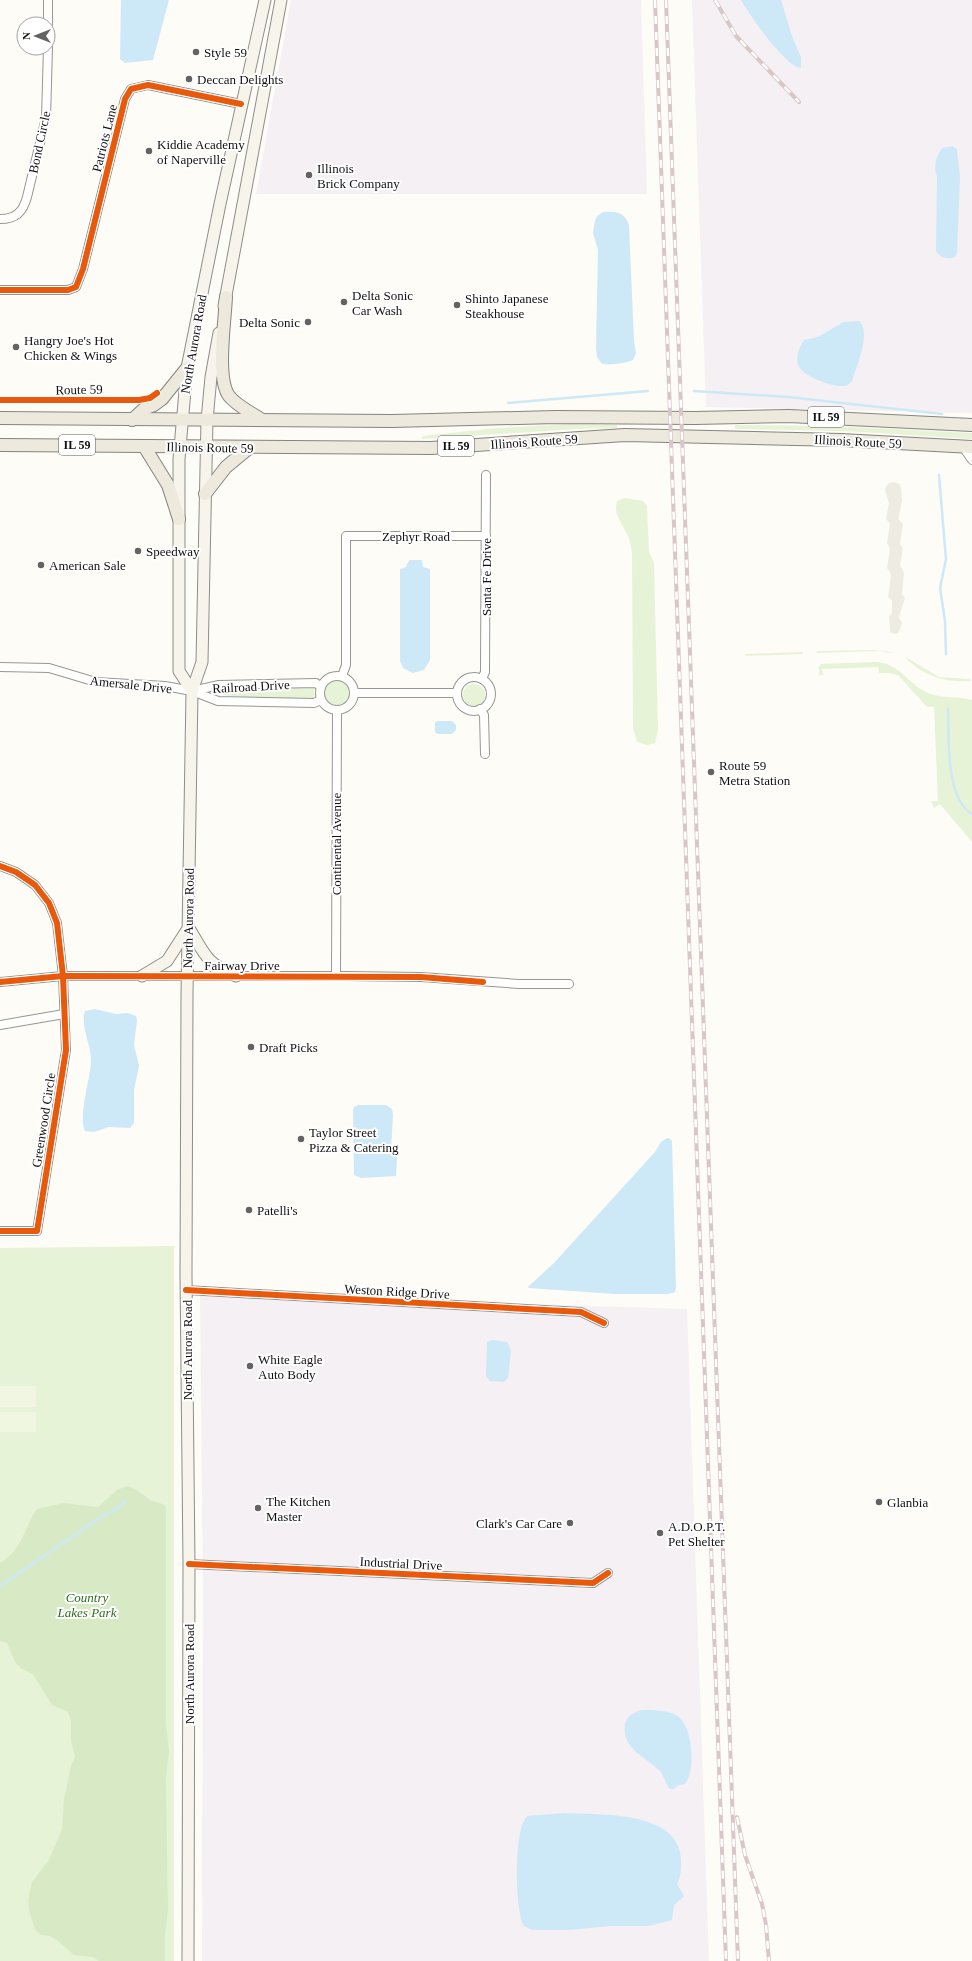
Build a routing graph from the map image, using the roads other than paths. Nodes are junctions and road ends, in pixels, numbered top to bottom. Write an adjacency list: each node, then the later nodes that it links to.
1 (48, 0): 4 (street)
2 (265, 0): 6 (main road, North Aurora Road)
3 (282, 0): 9 (main road, North Aurora Road)
4 (48, 16)
5 (48, 56): 7 (street, Bond Circle)
6 (241, 104): 8 (street, Patriots Lane); 10 (main road, North Aurora Road)
7 (0, 219)
8 (0, 290)
9 (226, 298): 14 (main road, North Aurora Road); 15 (main road)
10 (187, 368): 12 (main road); 13 (main road, North Aurora Road)
11 (0, 418): 12 (main road, Illinois Route 59 / IL 59)
12 (132, 420): 13 (main road, Illinois Route 59 / IL 59)
13 (181, 420): 14 (main road, Illinois Route 59 / IL 59); 18 (main road, North Aurora Road)
14 (207, 420): 15 (main road, Illinois Route 59 / IL 59); 20 (main road, North Aurora Road)
15 (262, 420): 16 (main road, Illinois Route 59 / IL 59)
16 (972, 425)
17 (0, 445): 19 (main road, Illinois Route 59 / IL 59)
18 (179, 445): 19 (main road, Illinois Route 59 / IL 59); 20 (main road, Illinois Route 59 / IL 59); 26 (main road, North Aurora Road)
19 (144, 446): 26 (main road)
20 (206, 446): 22 (main road, Illinois Route 59 / IL 59); 25 (main road, North Aurora Road)
21 (968, 447): 22 (main road, Illinois Route 59 / IL 59); 23 (street)
22 (250, 448): 25 (main road)
23 (972, 460)
24 (486, 475): 27 (street, Santa Fe Drive)
25 (205, 494): 32 (main road, North Aurora Road)
26 (179, 519): 32 (main road, North Aurora Road)
27 (486, 536): 29 (street, Zephyr Road); 30 (street, Santa Fe Drive)
28 (0, 667): 32 (street, Amersale Drive)
29 (342, 676): 31 (street); 34 (street)
30 (482, 679): 33 (street); 36 (street)
31 (321, 687): 32 (street, Railroad Drive); 35 (street)
32 (192, 691): 35 (street, Railroad Drive); 40 (main road, North Aurora Road)
33 (457, 693): 34 (street); 36 (street)
34 (355, 694): 37 (street)
35 (321, 700): 37 (street)
36 (480, 709): 38 (street)
37 (337, 711): 45 (street, Continental Avenue)
38 (485, 754)
39 (0, 866): 41 (street, Greenwood Circle)
40 (188, 927): 42 (main road); 43 (main road, North Aurora Road); 44 (main road)
41 (62, 976): 42 (street, Fairway Drive); 46 (street, Fairway Drive); 48 (street, Greenwood Circle)
42 (142, 976): 43 (street, Fairway Drive)
43 (188, 976): 44 (street, Fairway Drive); 51 (main road, North Aurora Road)
44 (236, 976): 45 (street, Fairway Drive)
45 (336, 976): 47 (street, Fairway Drive)
46 (0, 982)
47 (569, 984)
48 (64, 1014): 49 (street); 50 (street, Greenwood Circle)
49 (0, 1025)
50 (0, 1231)
51 (186, 1290): 52 (street, Weston Ridge Drive); 53 (main road, North Aurora Road)
52 (604, 1323)
53 (189, 1564): 54 (street, Industrial Drive); 55 (main road, North Aurora Road)
54 (608, 1573)
55 (188, 1961)

